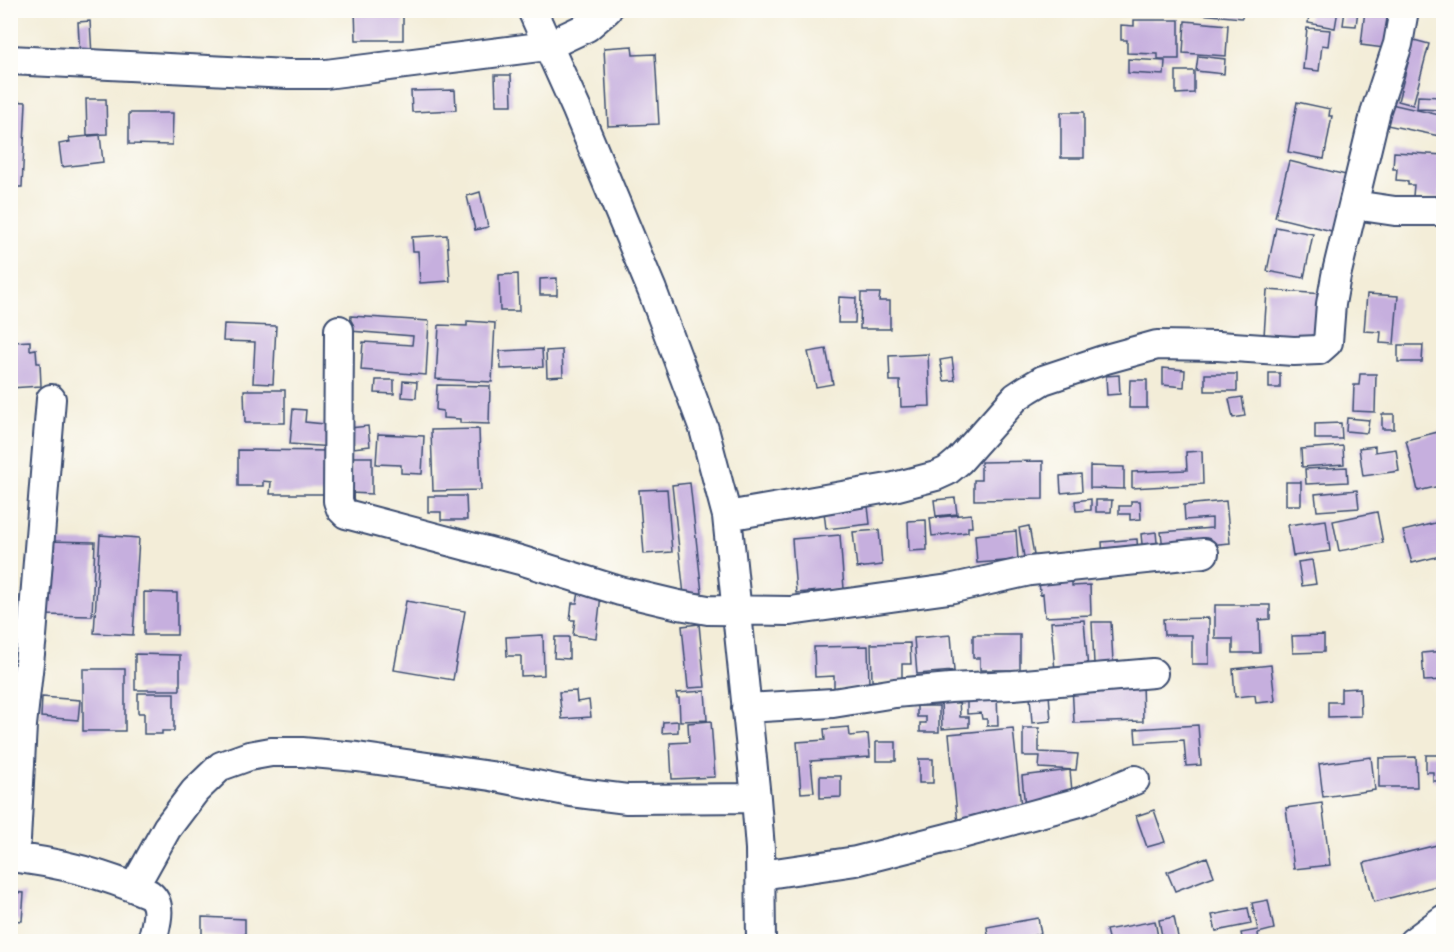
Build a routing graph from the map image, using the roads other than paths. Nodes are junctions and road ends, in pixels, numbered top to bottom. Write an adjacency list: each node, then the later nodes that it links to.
1 (532, 10): 4 (street)
2 (607, 10): 4 (street)
3 (1404, 10): 6 (street)
4 (547, 46): 5 (street); 10 (street)
5 (10, 60)
6 (1353, 205): 7 (street); 10 (street)
7 (1443, 212)
8 (339, 330): 12 (street)
9 (51, 399): 17 (street)
10 (727, 516): 12 (street)
11 (1204, 553): 12 (street)
12 (736, 611): 14 (street)
13 (1153, 673): 14 (street)
14 (746, 708): 16 (street)
15 (1135, 780): 19 (street)
16 (756, 798): 19 (street); 20 (street)
17 (10, 848)
18 (10, 857): 20 (street)
19 (761, 875): 23 (street)
20 (134, 888): 22 (street)
21 (1443, 919): 24 (street)
22 (152, 942)
23 (761, 942)
24 (1413, 942)

